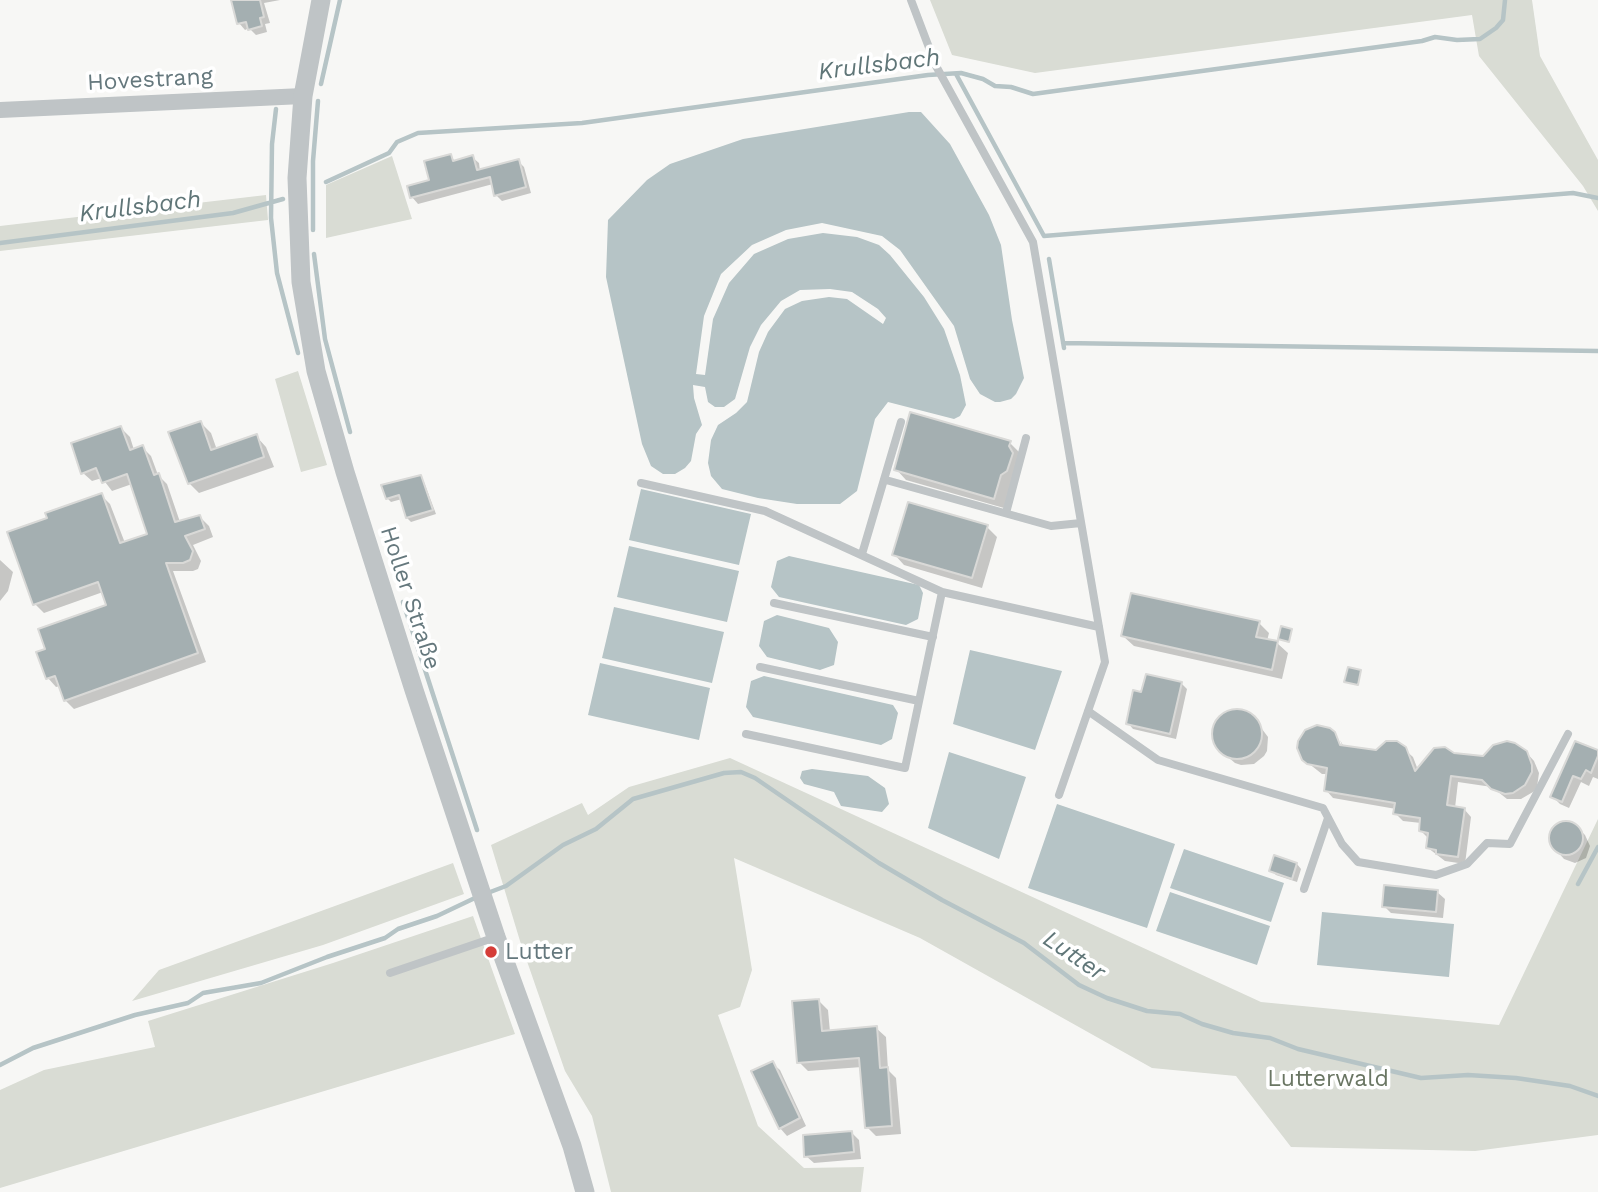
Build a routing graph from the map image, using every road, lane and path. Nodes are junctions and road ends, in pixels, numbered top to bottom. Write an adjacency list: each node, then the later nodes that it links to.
1 (321, 0): 3 (street, Holler Straße)
2 (911, 0): 10 (lane)
3 (303, 96): 4 (street, Hovestrang); 24 (street, Holler Straße)
4 (0, 110)
5 (901, 422): 7 (lane)
6 (1026, 438): 9 (lane)
7 (886, 480): 9 (lane); 11 (lane)
8 (641, 483): 11 (lane)
9 (1006, 513): 10 (lane)
10 (1081, 523): 14 (lane)
11 (862, 554): 12 (lane)
12 (942, 592): 14 (lane); 15 (lane)
13 (774, 603): 15 (lane)
14 (1099, 628): 18 (lane)
15 (933, 637): 17 (lane)
16 (760, 667): 17 (lane)
17 (919, 701): 19 (lane)
18 (1088, 711): 21 (lane); 22 (lane)
19 (746, 734)
20 (1569, 734): 22 (lane)
21 (1059, 795)
22 (1328, 818): 23 (lane)
23 (1304, 889)
24 (496, 937): 25 (lane); 26 (street, Holler Straße)
25 (390, 973)
26 (585, 1192)

